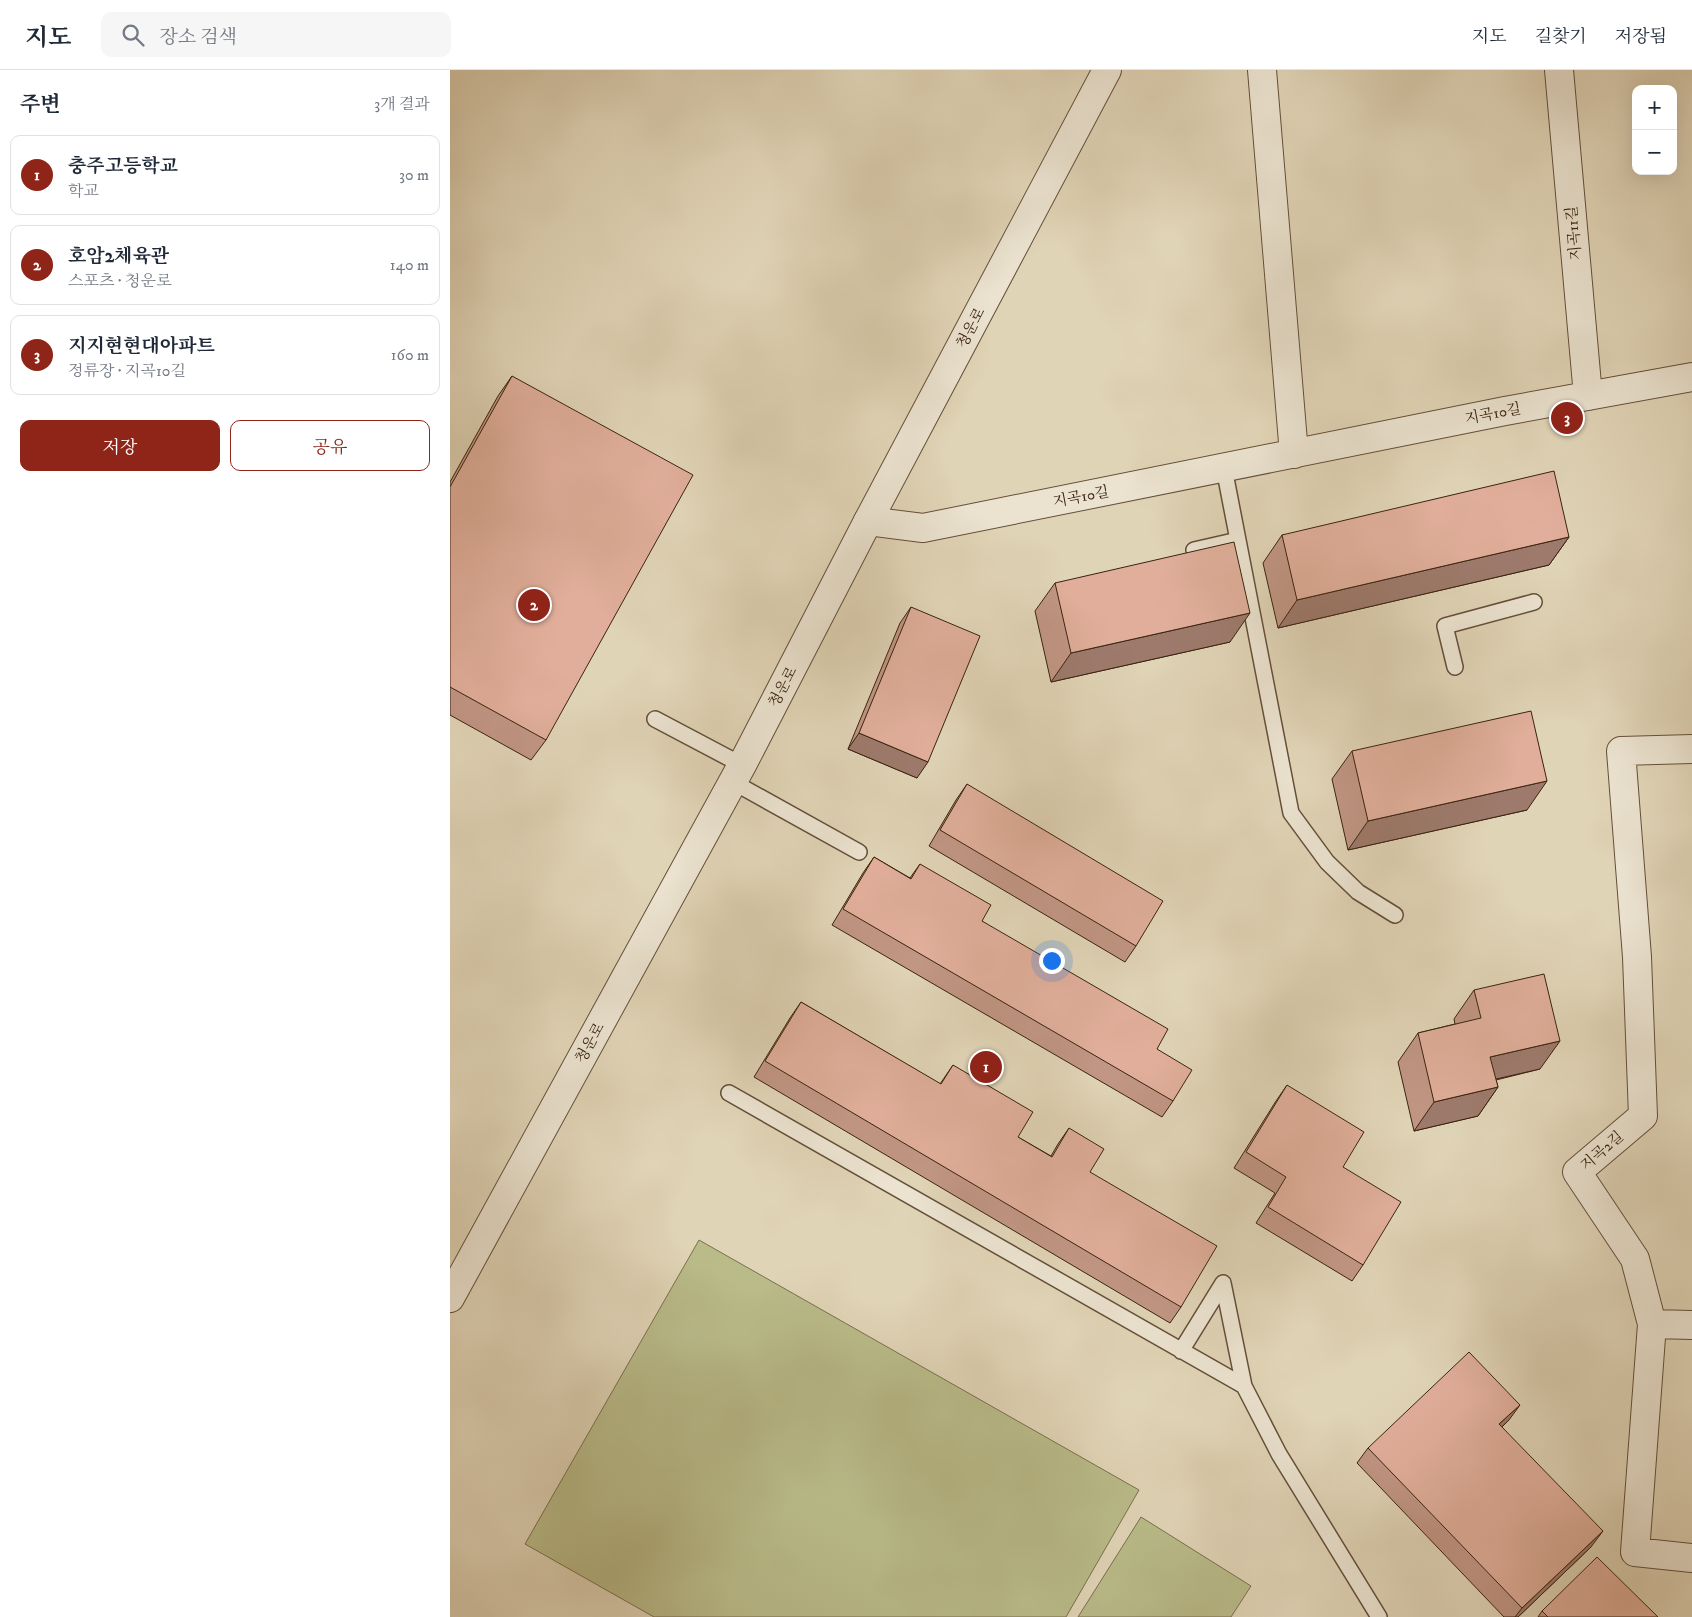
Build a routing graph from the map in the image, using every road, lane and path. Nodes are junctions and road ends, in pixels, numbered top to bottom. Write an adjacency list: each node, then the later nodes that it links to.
1 (1107, 70): 8 (street, 청운로)
2 (1262, 70): 6 (street)
3 (1559, 70): 5 (street, 지곡11길)
4 (1691, 382): 5 (street, 지곡10길)
5 (1588, 396): 6 (street, 지곡10길)
6 (1294, 454): 7 (street, 지곡10길)
7 (1224, 468): 8 (street, 지곡10길); 9 (lane)
8 (868, 521): 15 (street, 청운로)
9 (1238, 540): 10 (lane); 17 (lane)
10 (1194, 550)
11 (1534, 602): 12 (lane)
12 (1455, 667)
13 (655, 719): 15 (lane)
14 (1692, 749): 20 (street, 지곡2길)
15 (737, 774): 16 (lane); 19 (street, 청운로)
16 (859, 852)
17 (1395, 915)
18 (729, 1093): 22 (lane)
19 (450, 1298)
20 (1652, 1324): 21 (street); 24 (street, 지곡2길)
21 (1692, 1325)
22 (1181, 1351): 23 (lane); 23 (lane)
23 (1244, 1386): 25 (lane)
24 (1692, 1558)
25 (1379, 1617)

